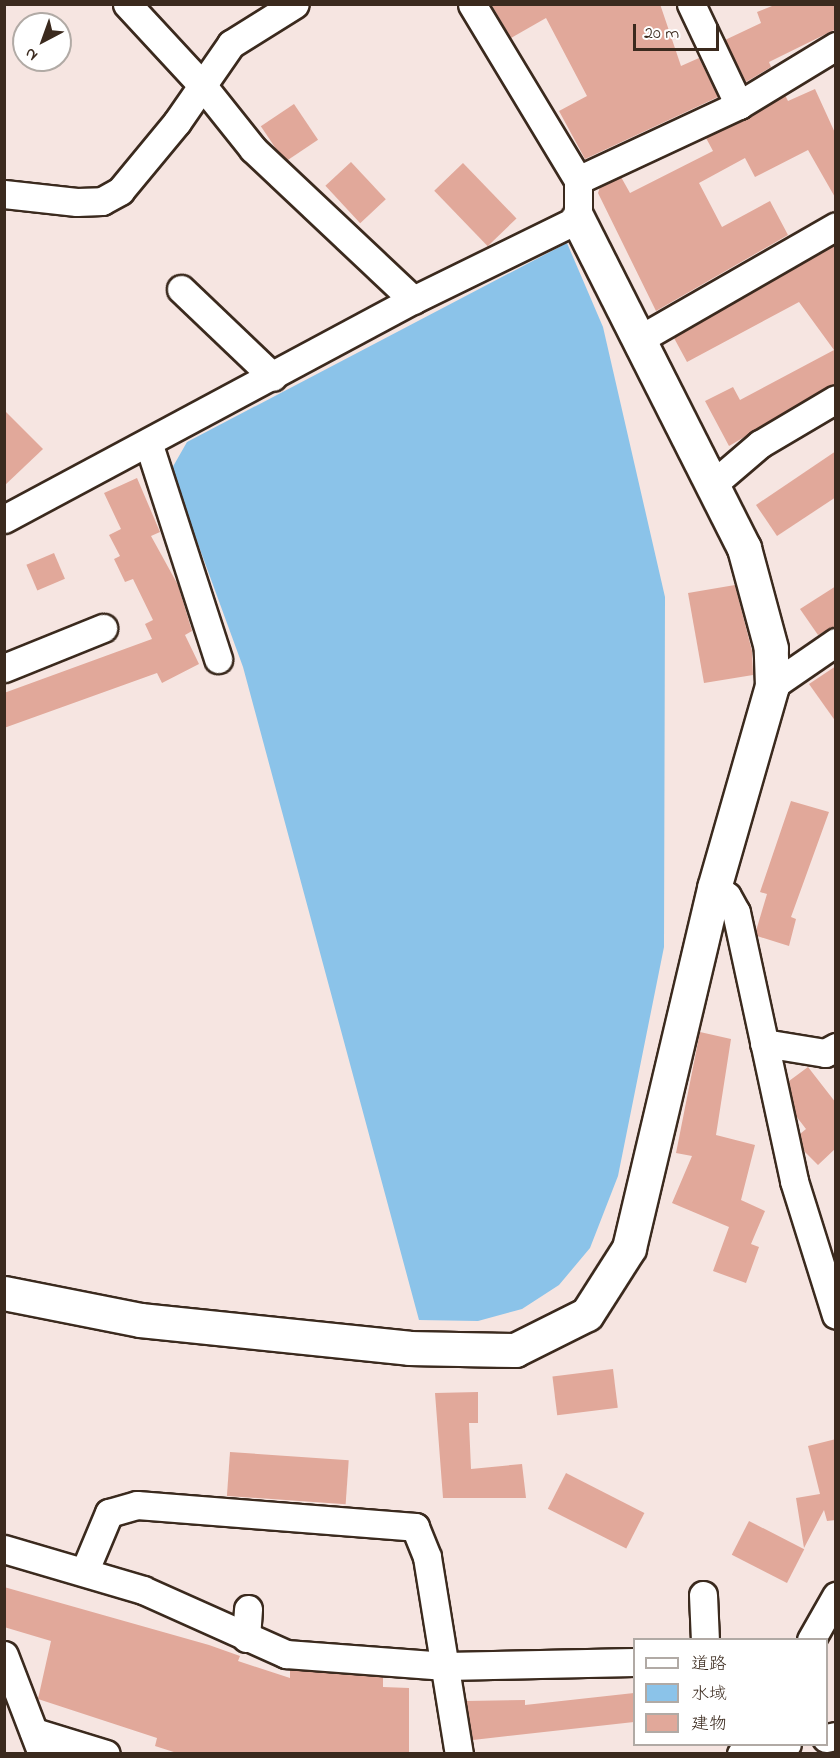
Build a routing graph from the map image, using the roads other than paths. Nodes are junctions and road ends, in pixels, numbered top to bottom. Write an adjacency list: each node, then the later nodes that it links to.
1 (127, 4): 6 (street)
2 (295, 4): 6 (street)
3 (472, 4): 8 (street)
4 (691, 4): 7 (street)
5 (835, 48): 7 (street)
6 (202, 85): 9 (street); 13 (street)
7 (739, 105): 8 (street)
8 (578, 180): 10 (street)
9 (4, 194)
10 (578, 219): 13 (street); 14 (street)
11 (836, 225): 14 (street)
12 (181, 289): 15 (street)
13 (412, 300): 15 (street)
14 (638, 340): 18 (street)
15 (273, 376): 17 (street)
16 (836, 399): 18 (street)
17 (149, 445): 19 (street); 22 (street)
18 (712, 485): 24 (street)
19 (4, 519)
20 (103, 628): 23 (street)
21 (836, 642): 24 (street)
22 (218, 659)
23 (4, 668)
24 (772, 686): 25 (street)
25 (714, 888): 26 (street); 28 (street)
26 (764, 1043): 27 (street); 29 (street)
27 (836, 1047)
28 (4, 1293)
29 (836, 1315)
30 (4, 1550): 31 (street)
31 (85, 1570): 35 (street); 40 (street)
32 (703, 1595): 36 (street)
33 (836, 1596): 37 (street)
34 (248, 1609): 35 (street)
35 (246, 1638): 40 (street)
36 (705, 1638)
37 (813, 1638)
38 (4, 1655): 41 (street)
39 (633, 1662): 40 (street)
40 (446, 1666): 44 (street)
41 (38, 1743): 43 (street)
42 (765, 1746): 45 (street)
43 (106, 1754)
44 (459, 1754)
45 (741, 1754)

